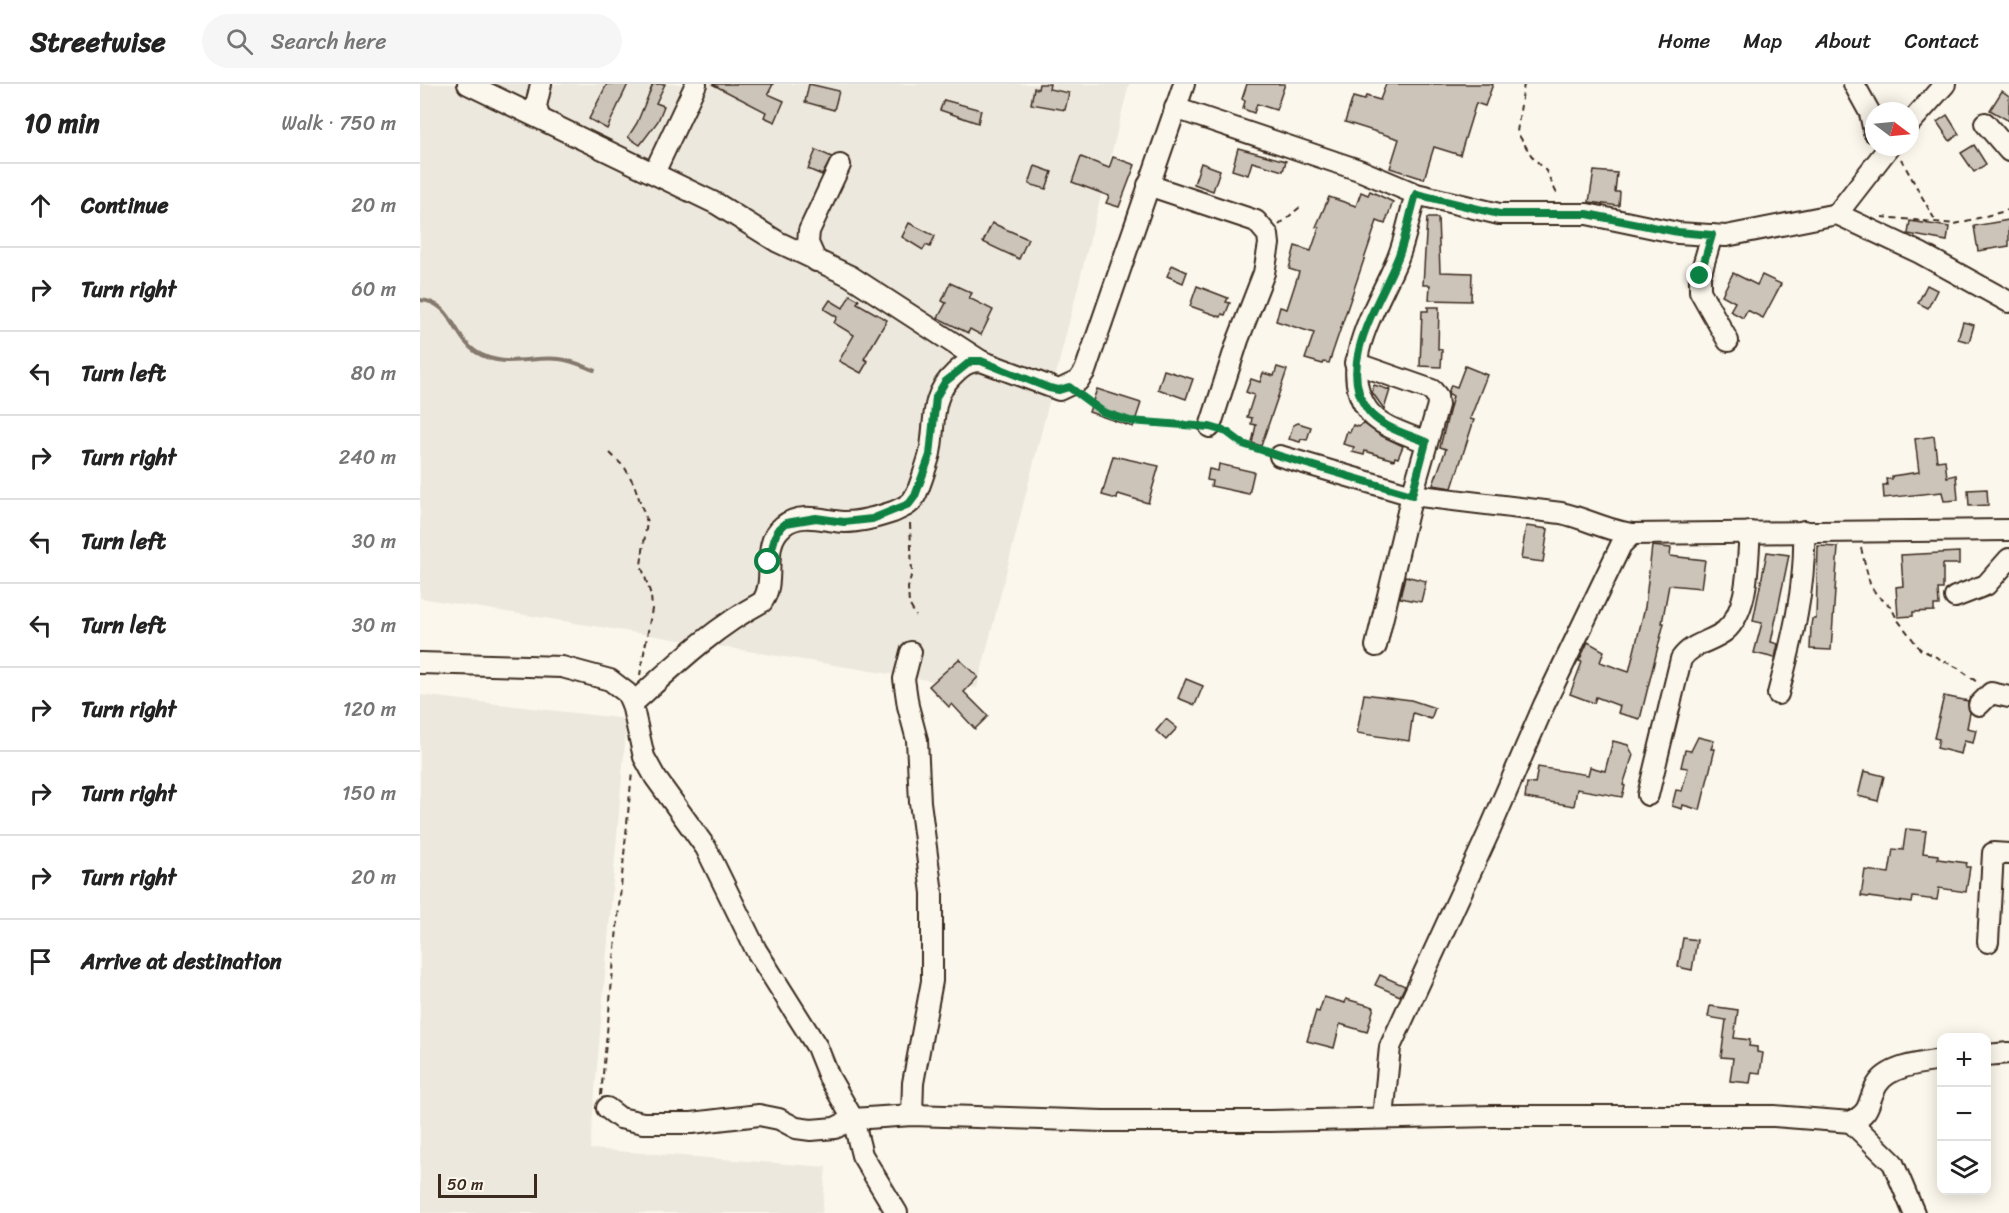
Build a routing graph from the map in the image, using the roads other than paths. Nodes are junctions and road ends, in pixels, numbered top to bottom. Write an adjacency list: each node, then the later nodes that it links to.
1 (468, 84): 12 (street)
2 (541, 84): 12 (street)
3 (696, 84): 17 (street)
4 (1184, 84): 10 (street)
5 (1854, 84): 9 (street)
6 (1867, 84): 8 (street)
7 (1945, 84): 11 (street)
8 (1877, 102)
9 (1865, 104)
10 (1175, 108): 18 (street); 19 (street)
11 (1919, 113)
12 (539, 116): 17 (street)
13 (1986, 123): 14 (street)
14 (2009, 151)
15 (1883, 156): 20 (street)
16 (840, 165): 22 (street)
17 (654, 173): 22 (street)
18 (1148, 185): 25 (street); 27 (street)
19 (1416, 194): 21 (street); 26 (street)
20 (1837, 214): 21 (street); 23 (street)
21 (1712, 235): 24 (street)
22 (816, 261): 25 (street)
23 (2009, 302)
24 (1728, 341)
25 (981, 361): 41 (street)
26 (1355, 363): 28 (street); 28 (street)
27 (1210, 427)
28 (1426, 442): 30 (street)
29 (1280, 456): 30 (street)
30 (1412, 495): 34 (street); 37 (street)
31 (2009, 530): 32 (street)
32 (1804, 531): 33 (street); 40 (street)
33 (1750, 532): 34 (street); 42 (street)
34 (1632, 534): 51 (street)
35 (2009, 559): 36 (street)
36 (1955, 597)
37 (1376, 646)
38 (911, 652): 49 (street)
39 (420, 663): 41 (street)
40 (1778, 694)
41 (632, 704): 50 (street)
42 (1648, 795)
43 (2009, 854): 44 (street)
44 (1988, 942)
45 (2009, 1053): 46 (street)
46 (1991, 1055)
47 (1937, 1061): 52 (street)
48 (607, 1108): 50 (street)
49 (912, 1115): 50 (street); 51 (street)
50 (853, 1119): 53 (street)
51 (1383, 1119): 52 (street)
52 (1851, 1122): 54 (street)
53 (897, 1213)
54 (1914, 1213)

